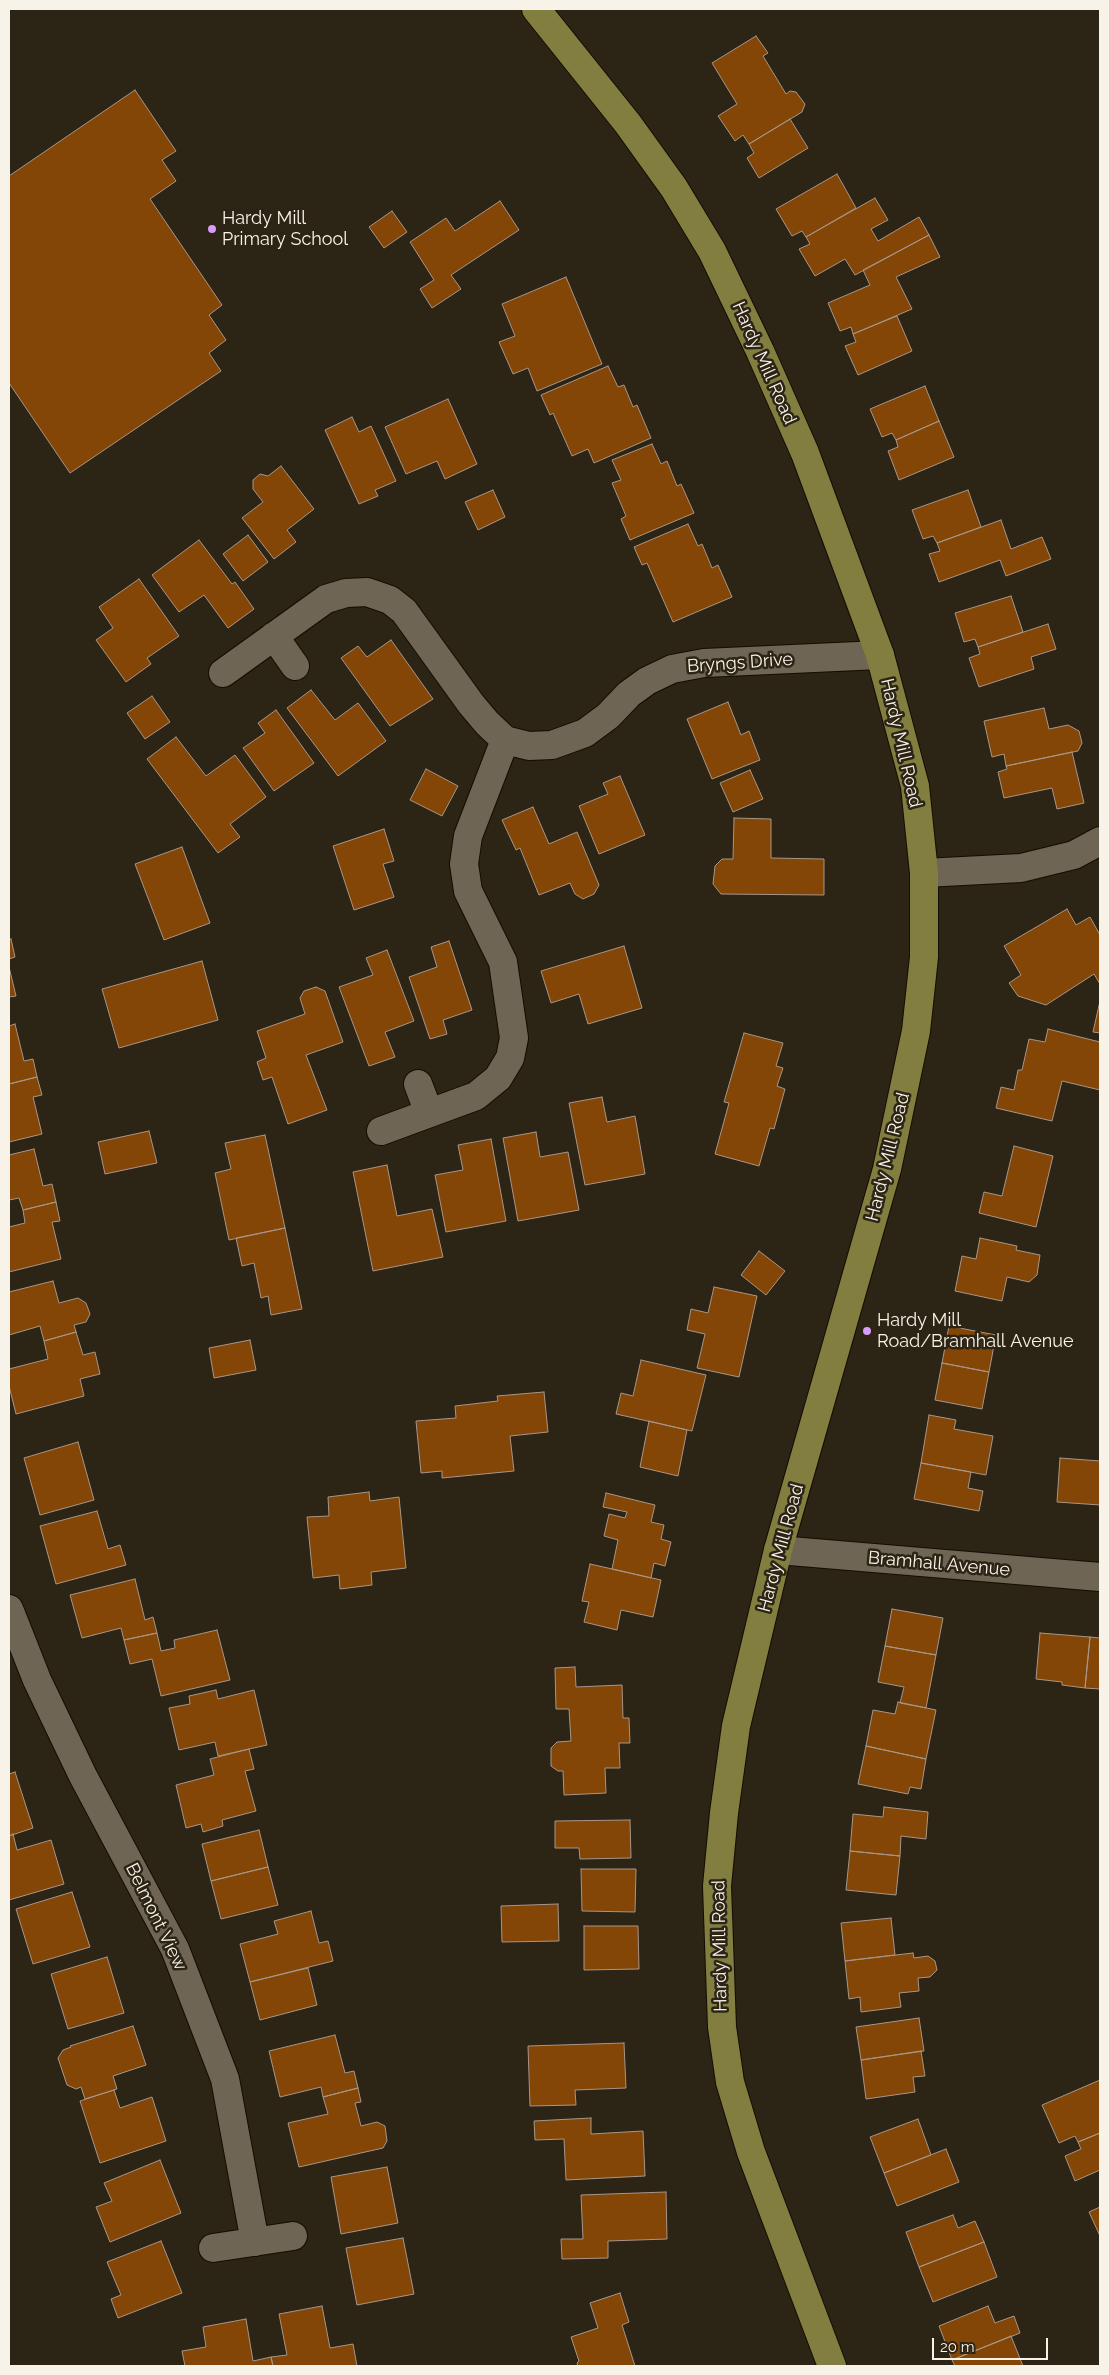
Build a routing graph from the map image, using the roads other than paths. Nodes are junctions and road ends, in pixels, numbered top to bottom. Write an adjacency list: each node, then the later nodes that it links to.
1 (536, 9): 3 (main road, Hardy Mill Road)
2 (274, 636): 4 (street); 5 (street, Bryngs Drive); 6 (street, Bryngs Drive)
3 (880, 655): 6 (street, Bryngs Drive); 8 (main road, Hardy Mill Road)
4 (296, 666)
5 (223, 673)
6 (505, 740): 10 (street)
7 (1100, 841): 8 (street)
8 (924, 873): 12 (main road, Hardy Mill Road)
9 (418, 1084): 10 (street)
10 (429, 1113): 11 (street)
11 (381, 1131)
12 (778, 1550): 13 (street, Bramhall Avenue); 18 (main road, Hardy Mill Road)
13 (1100, 1576)
14 (9, 1609): 16 (street, Belmont View)
15 (293, 2236): 16 (street)
16 (255, 2242): 17 (street)
17 (213, 2248)
18 (832, 2366)

